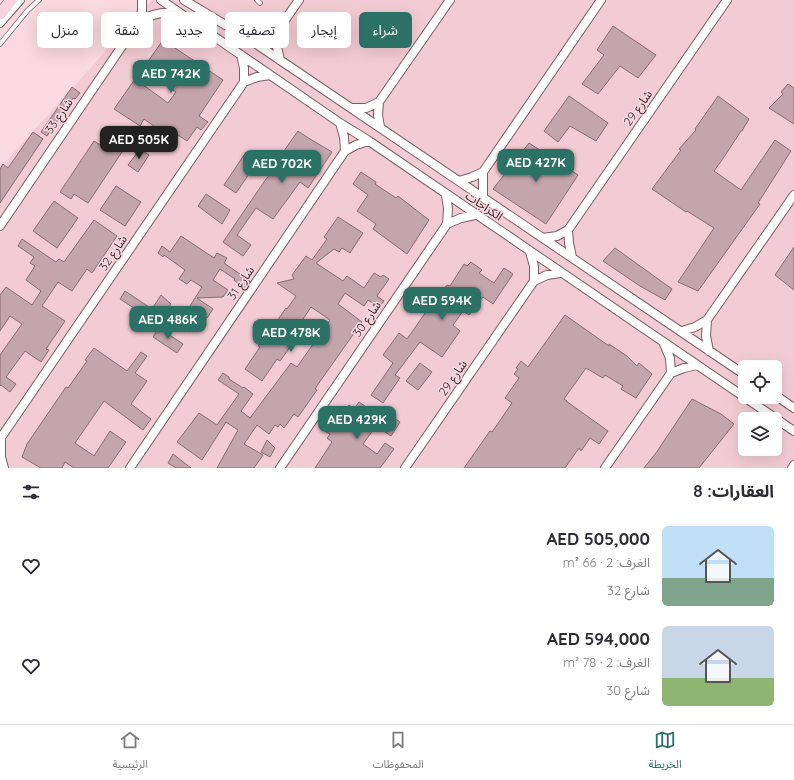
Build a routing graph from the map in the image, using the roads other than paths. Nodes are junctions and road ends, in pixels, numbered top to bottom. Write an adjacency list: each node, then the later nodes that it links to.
1 (11, 0): 13 (street)
2 (20, 0): 15 (street)
3 (39, 0): 18 (lane)
4 (142, 0): 11 (street, شارع 33)
5 (161, 0): 12 (street, الكراجات)
6 (184, 0): 16 (street, الكراجات)
7 (299, 0): 14 (street)
8 (450, 0): 26 (street)
9 (601, 0): 32 (street)
10 (727, 0): 40 (street, شارع 29)
11 (142, 12)
12 (178, 12)
13 (0, 14)
14 (289, 14)
15 (0, 23)
16 (225, 25)
17 (217, 39): 22 (street, الكراجات)
18 (0, 44)
19 (121, 48): 39 (street, شارع 33)
20 (262, 48): 23 (street, الكراجات)
21 (277, 48): 23 (street)
22 (241, 55): 24 (street, الكراجات); 25 (street)
23 (280, 60): 27 (street, الكراجات)
24 (270, 75): 25 (street); 28 (street, الكراجات)
25 (244, 82): 56 (street, شارع 32)
26 (379, 102): 27 (street); 29 (street)
27 (352, 108): 29 (street, الكراجات)
28 (340, 123): 30 (street, الكراجات); 31 (street)
29 (380, 127): 33 (street, الكراجات)
30 (369, 142): 31 (street); 34 (street, الكراجات)
31 (345, 151): 59 (street, شارع 31)
32 (483, 172): 33 (street); 36 (street)
33 (459, 181): 36 (street, الكراجات)
34 (446, 195): 37 (street, الكراجات); 38 (street)
35 (794, 195): 46 (street)
36 (484, 197): 41 (street, الكراجات)
37 (475, 215): 38 (street); 42 (street, الكراجات)
38 (447, 224): 60 (street, شارع 30)
39 (0, 226)
40 (568, 230): 41 (street); 43 (street)
41 (544, 238): 43 (street, الكراجات)
42 (530, 252): 44 (street, الكراجات); 45 (street)
43 (572, 257): 47 (street, الكراجات)
44 (560, 273): 45 (street); 48 (street, الكراجات)
45 (534, 281): 61 (street, شارع 29)
46 (707, 320): 47 (street); 49 (street)
47 (682, 331): 49 (street, الكراجات)
48 (664, 344): 50 (street, الكراجات); 52 (street)
49 (709, 350): 51 (street, الكراجات)
50 (697, 365): 52 (street); 55 (street, الكراجات)
51 (738, 370)
52 (671, 373): 62 (street)
53 (782, 400): 54 (street)
54 (794, 408)
55 (793, 431)
56 (1, 438): 58 (street, شارع 32)
57 (794, 465): 63 (street)
58 (4, 468)
59 (130, 468)
60 (280, 468)
61 (405, 468)
62 (605, 468)
63 (792, 468)

